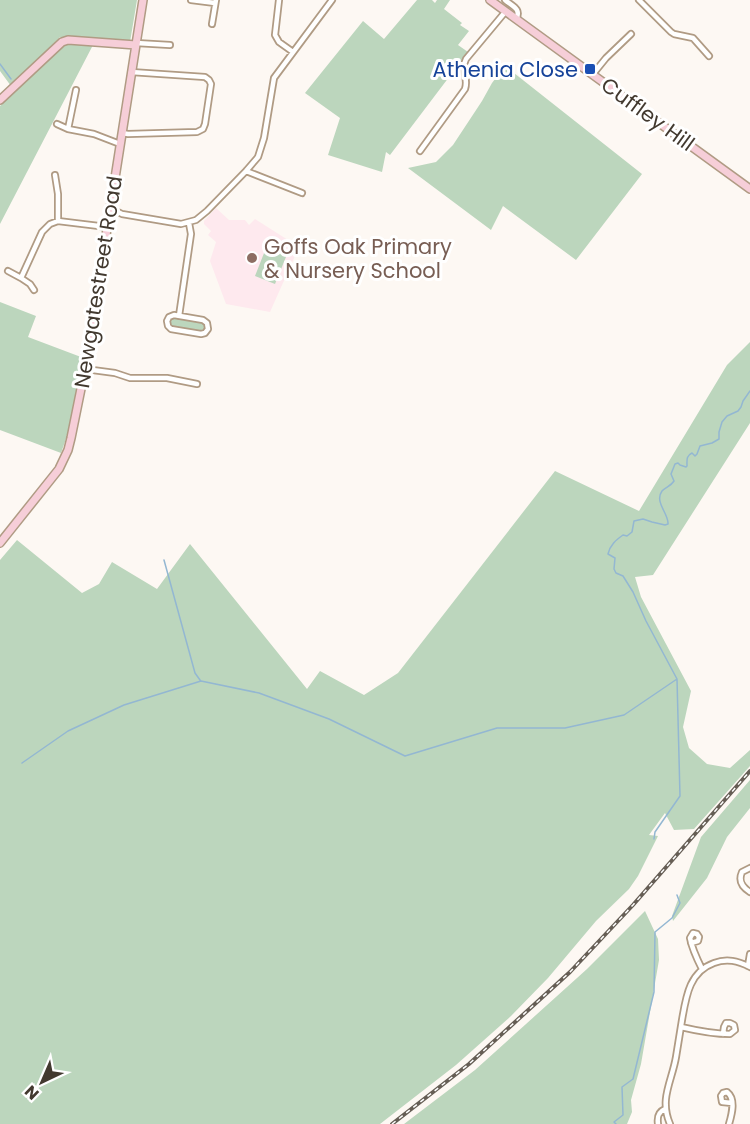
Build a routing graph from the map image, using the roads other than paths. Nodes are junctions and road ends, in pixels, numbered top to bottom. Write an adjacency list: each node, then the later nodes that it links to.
1 (143, 0): 13 (street, Newgatestreet Road)
2 (191, 0): 8 (street)
3 (279, 0): 15 (street)
4 (332, 0): 15 (street)
5 (490, 0): 9 (street, Cuffley Hill)
6 (505, 0): 10 (street, Cuffley Hill)
7 (639, 0): 16 (street)
8 (215, 2): 11 (street)
9 (506, 11): 10 (street, Cuffley Hill); 25 (street)
10 (516, 19): 18 (street, Cuffley Hill)
11 (212, 24)
12 (631, 34): 18 (street)
13 (136, 44): 14 (street); 17 (street, Newgatestreet Road); 20 (street)
14 (170, 45)
15 (293, 52): 26 (street)
16 (709, 56)
17 (131, 72): 23 (street, Newgatestreet Road); 23 (street)
18 (593, 74): 28 (street, Cuffley Hill)
19 (76, 90): 22 (street)
20 (0, 100)
21 (57, 124): 22 (street)
22 (68, 129): 24 (street)
23 (122, 133): 24 (street, Newgatestreet Road)
24 (120, 144): 30 (street, Newgatestreet Road)
25 (420, 151)
26 (246, 171): 29 (street); 33 (street)
27 (55, 175): 32 (street)
28 (750, 189)
29 (302, 193)
30 (110, 204): 31 (street); 34 (street, Newgatestreet Road)
31 (119, 213): 33 (street); 34 (street)
32 (58, 221): 34 (street); 36 (street)
33 (189, 222): 38 (street)
34 (107, 224): 39 (street, Newgatestreet Road)
35 (8, 271): 36 (street)
36 (21, 278): 37 (street)
37 (34, 290)
38 (179, 316): 38 (street)
39 (85, 369): 40 (street); 41 (street, Newgatestreet Road)
40 (197, 384)
41 (0, 543)
42 (750, 868): 43 (street)
43 (750, 892)
44 (691, 943): 47 (street)
45 (750, 954): 46 (street)
46 (749, 967): 47 (street)
47 (702, 969): 48 (street)
48 (681, 1027): 49 (street); 51 (street)
49 (723, 1034)
50 (732, 1103): 54 (street)
51 (665, 1109): 52 (street); 53 (street)
52 (658, 1124)
53 (670, 1124)
54 (729, 1124)

